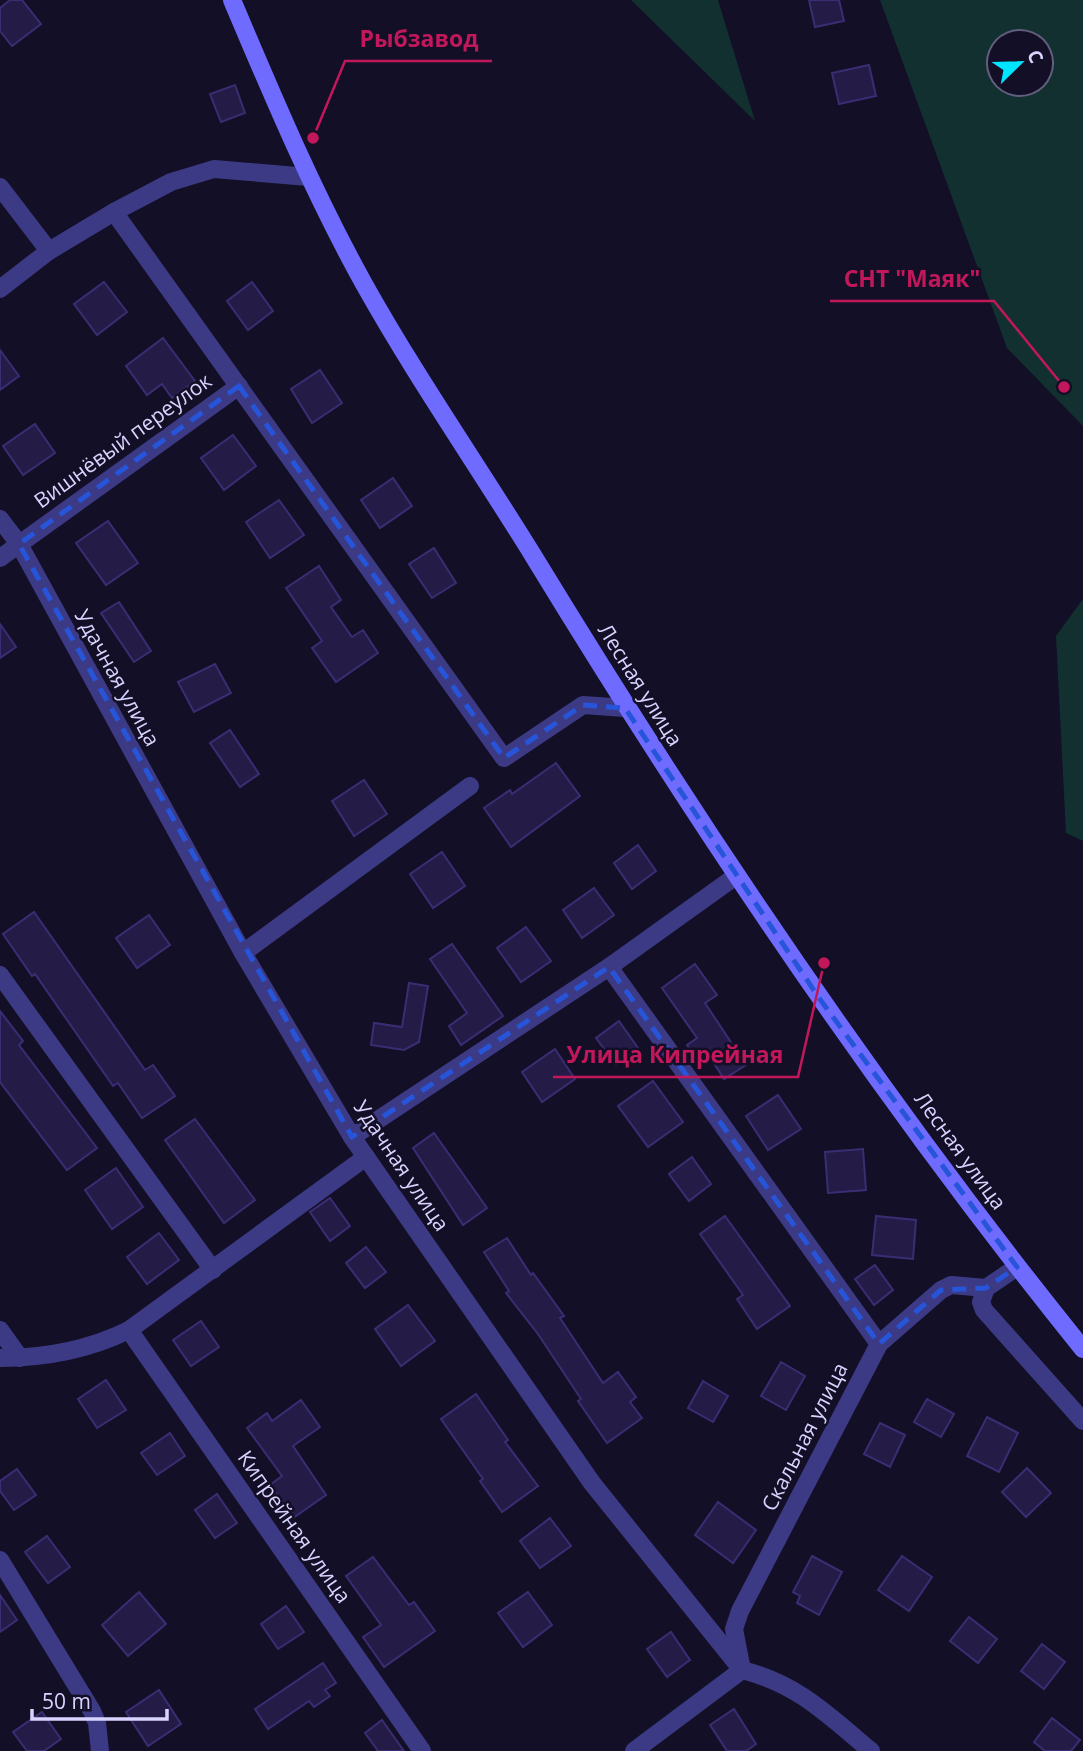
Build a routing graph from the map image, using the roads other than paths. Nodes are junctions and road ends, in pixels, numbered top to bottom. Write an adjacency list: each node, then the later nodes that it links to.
1 (232, 0): 2 (main road, Лесная улица)
2 (308, 177): 4 (street); 11 (main road, Лесная улица)
3 (0, 187): 5 (street)
4 (114, 212): 5 (street); 7 (street)
5 (48, 251): 6 (street)
6 (0, 289)
7 (239, 386): 9 (street, Вишнёвый переулок); 11 (street)
8 (0, 519): 9 (street, Удачная улица)
9 (19, 544): 10 (street, Вишнёвый переулок); 14 (street, Удачная улица)
10 (0, 558)
11 (625, 708): 13 (main road, Лесная улица)
12 (470, 786): 14 (street)
13 (736, 876): 15 (street); 19 (main road, Лесная улица)
14 (243, 953): 17 (street, Удачная улица)
15 (608, 967): 17 (street); 24 (street)
16 (0, 975): 20 (street)
17 (352, 1137): 18 (street, Удачная улица)
18 (366, 1157): 20 (street); 30 (street, Удачная улица)
19 (1017, 1267): 21 (street); 25 (main road, Лесная улица)
20 (213, 1270): 23 (street)
21 (986, 1288): 24 (street, Скальная улица); 28 (street)
22 (0, 1330): 27 (street)
23 (128, 1330): 27 (street); 32 (street, Кипрейная улица)
24 (879, 1344): 30 (street, Скальная улица)
25 (1083, 1349)
26 (0, 1358): 27 (street)
27 (20, 1358)
28 (1083, 1421)
29 (0, 1560): 31 (street)
30 (742, 1670): 33 (street); 34 (street)
31 (100, 1751)
32 (422, 1751)
33 (634, 1751)
34 (871, 1751)

